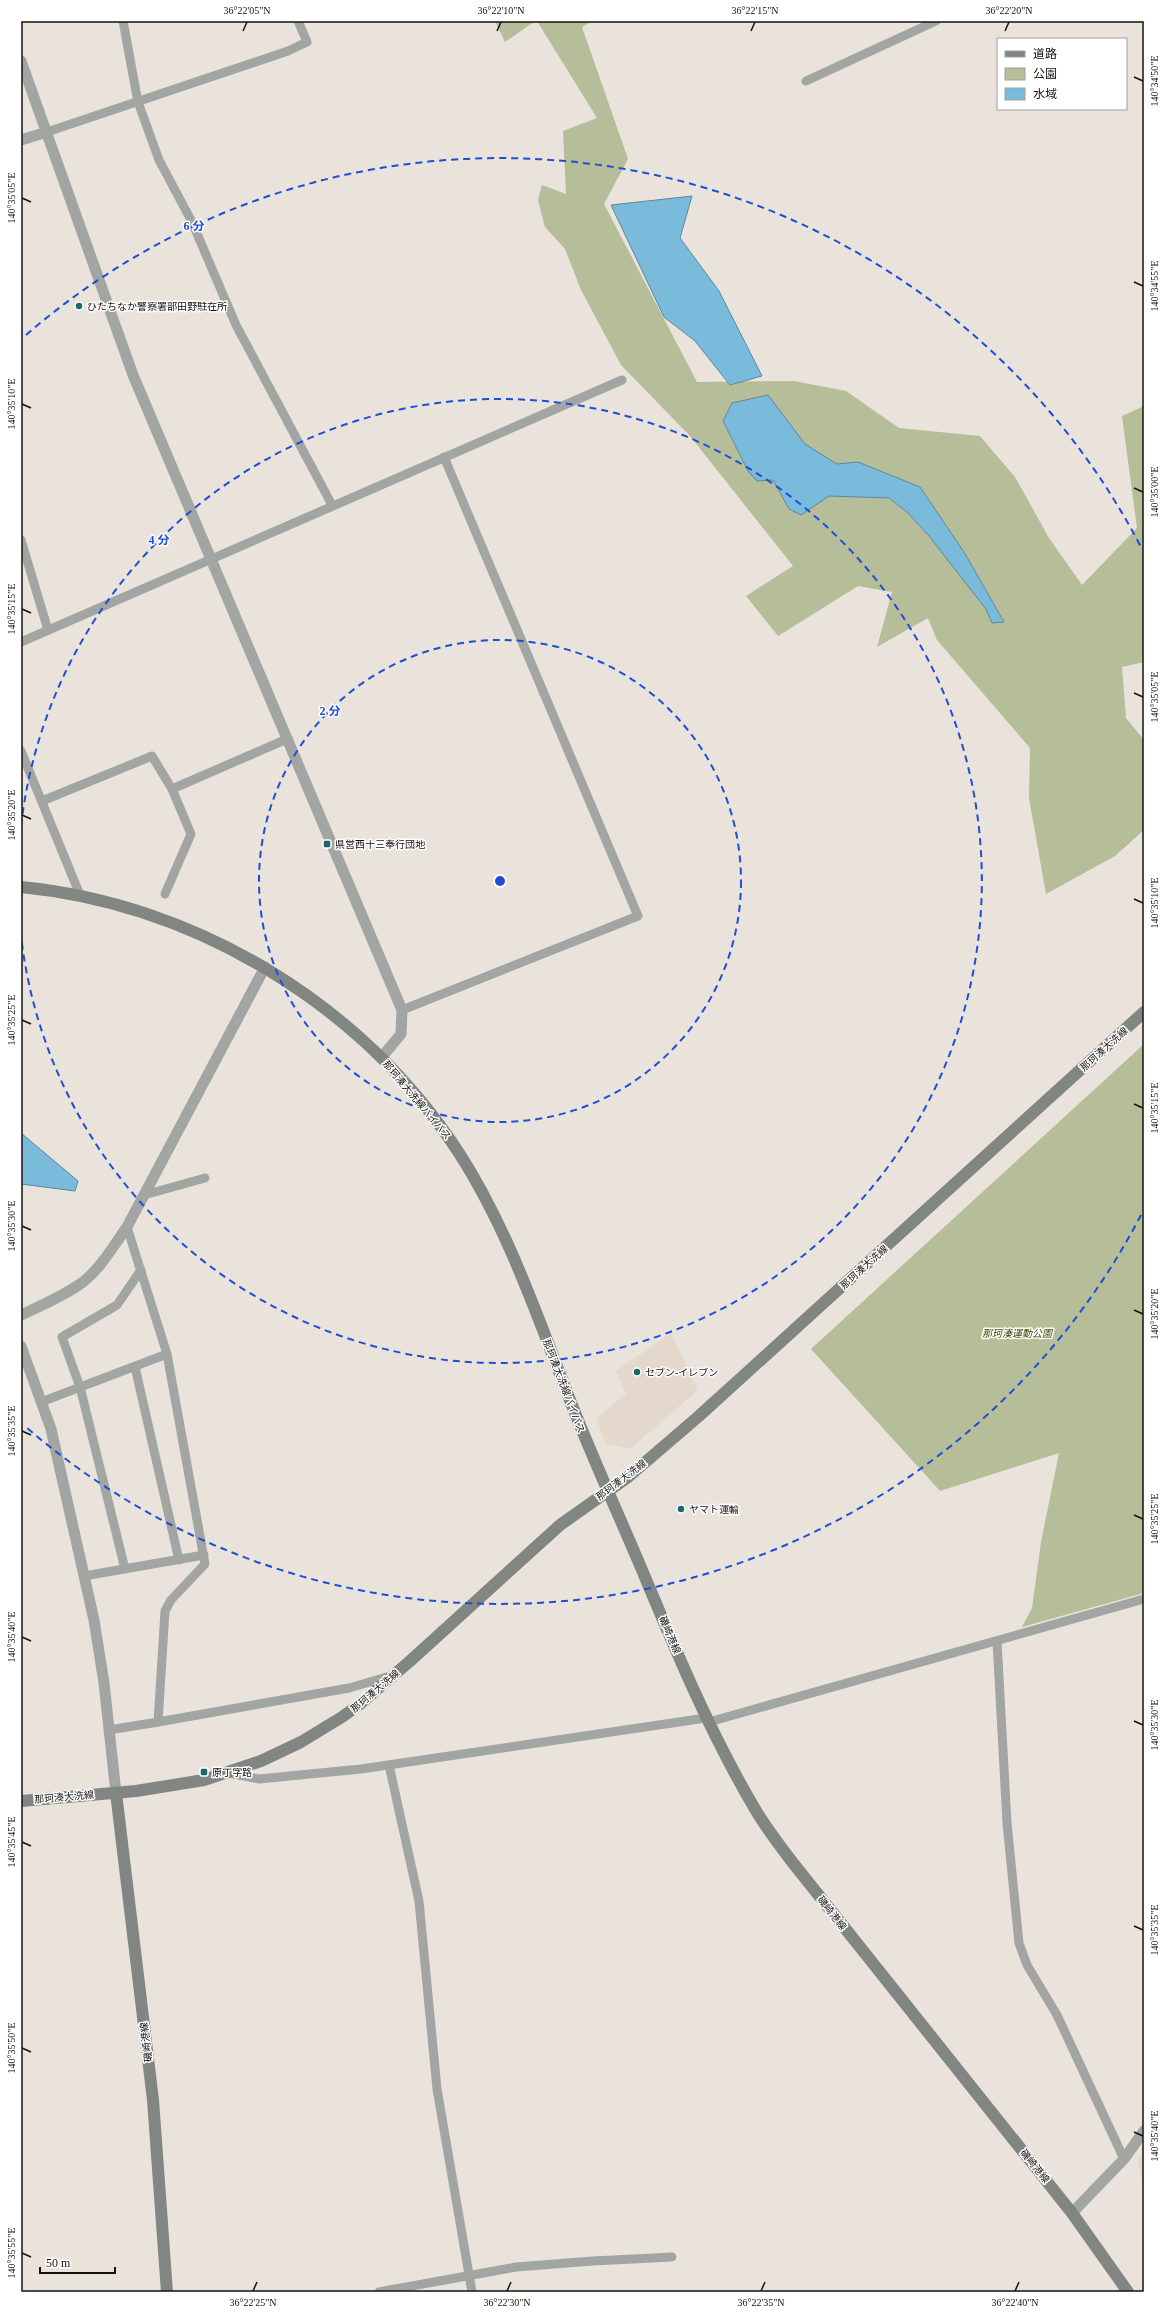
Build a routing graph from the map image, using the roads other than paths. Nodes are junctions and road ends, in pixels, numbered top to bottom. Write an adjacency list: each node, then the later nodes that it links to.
1 (123, 21): 7 (street)
2 (298, 21): 7 (street)
3 (936, 21): 4 (street)
4 (918, 25): 6 (street)
5 (21, 61): 8 (street)
6 (806, 81)
7 (138, 102): 8 (street); 12 (street)
8 (47, 132): 9 (street); 14 (street)
9 (21, 140)
10 (622, 380): 11 (street)
11 (444, 457): 12 (street); 25 (street)
12 (332, 505): 14 (street)
13 (21, 540): 15 (street)
14 (211, 560): 15 (street); 17 (street)
15 (48, 630): 16 (street)
16 (21, 642)
17 (287, 740): 19 (street); 25 (street)
18 (21, 751): 20 (street)
19 (172, 790): 20 (street); 22 (street)
20 (42, 801): 23 (street)
21 (21, 887): 23 (main road, 那珂湊大洗線バイパス)
22 (165, 894)
23 (80, 895): 24 (main road, 那珂湊大洗線バイパス)
24 (265, 968): 27 (main road, 那珂湊大洗線バイパス); 29 (street)
25 (402, 1010): 27 (street)
26 (1144, 1012): 38 (main road, 那珂湊大洗線)
27 (381, 1058): 38 (main road, 那珂湊大洗線バイパス)
28 (205, 1178): 29 (street)
29 (144, 1195): 30 (street)
30 (127, 1227): 31 (street); 32 (street)
31 (141, 1270): 34 (street); 36 (street)
32 (21, 1315)
33 (21, 1346): 37 (street)
34 (167, 1354): 35 (street); 39 (street)
35 (135, 1367): 36 (street); 40 (street)
36 (80, 1387): 37 (street); 41 (street)
37 (41, 1402): 42 (street)
38 (608, 1491): 45 (main road, 那珂湊大洗線); 46 (main road, 磯崎港線)
39 (204, 1555): 40 (street); 47 (street)
40 (179, 1560): 41 (street)
41 (125, 1569): 42 (street)
42 (84, 1576): 48 (street)
43 (1144, 1599): 44 (street)
44 (997, 1641): 46 (street); 54 (street)
45 (394, 1675): 47 (street); 50 (main road, 那珂湊大洗線)
46 (708, 1720): 49 (street); 55 (main road, 磯崎港線)
47 (158, 1722): 48 (street)
48 (109, 1730): 51 (street)
49 (390, 1765): 50 (street); 57 (street)
50 (228, 1773): 51 (main road, 那珂湊大洗線)
51 (116, 1793): 52 (main road, 那珂湊大洗線); 58 (main road, 磯崎港線)
52 (21, 1801)
53 (1144, 2131): 54 (street)
54 (1124, 2159): 55 (street)
55 (1072, 2213): 61 (main road, 磯崎港線)
56 (672, 2257): 57 (street)
57 (469, 2277): 59 (street); 60 (street)
58 (167, 2292)
59 (379, 2292)
60 (472, 2292)
61 (1128, 2292)

